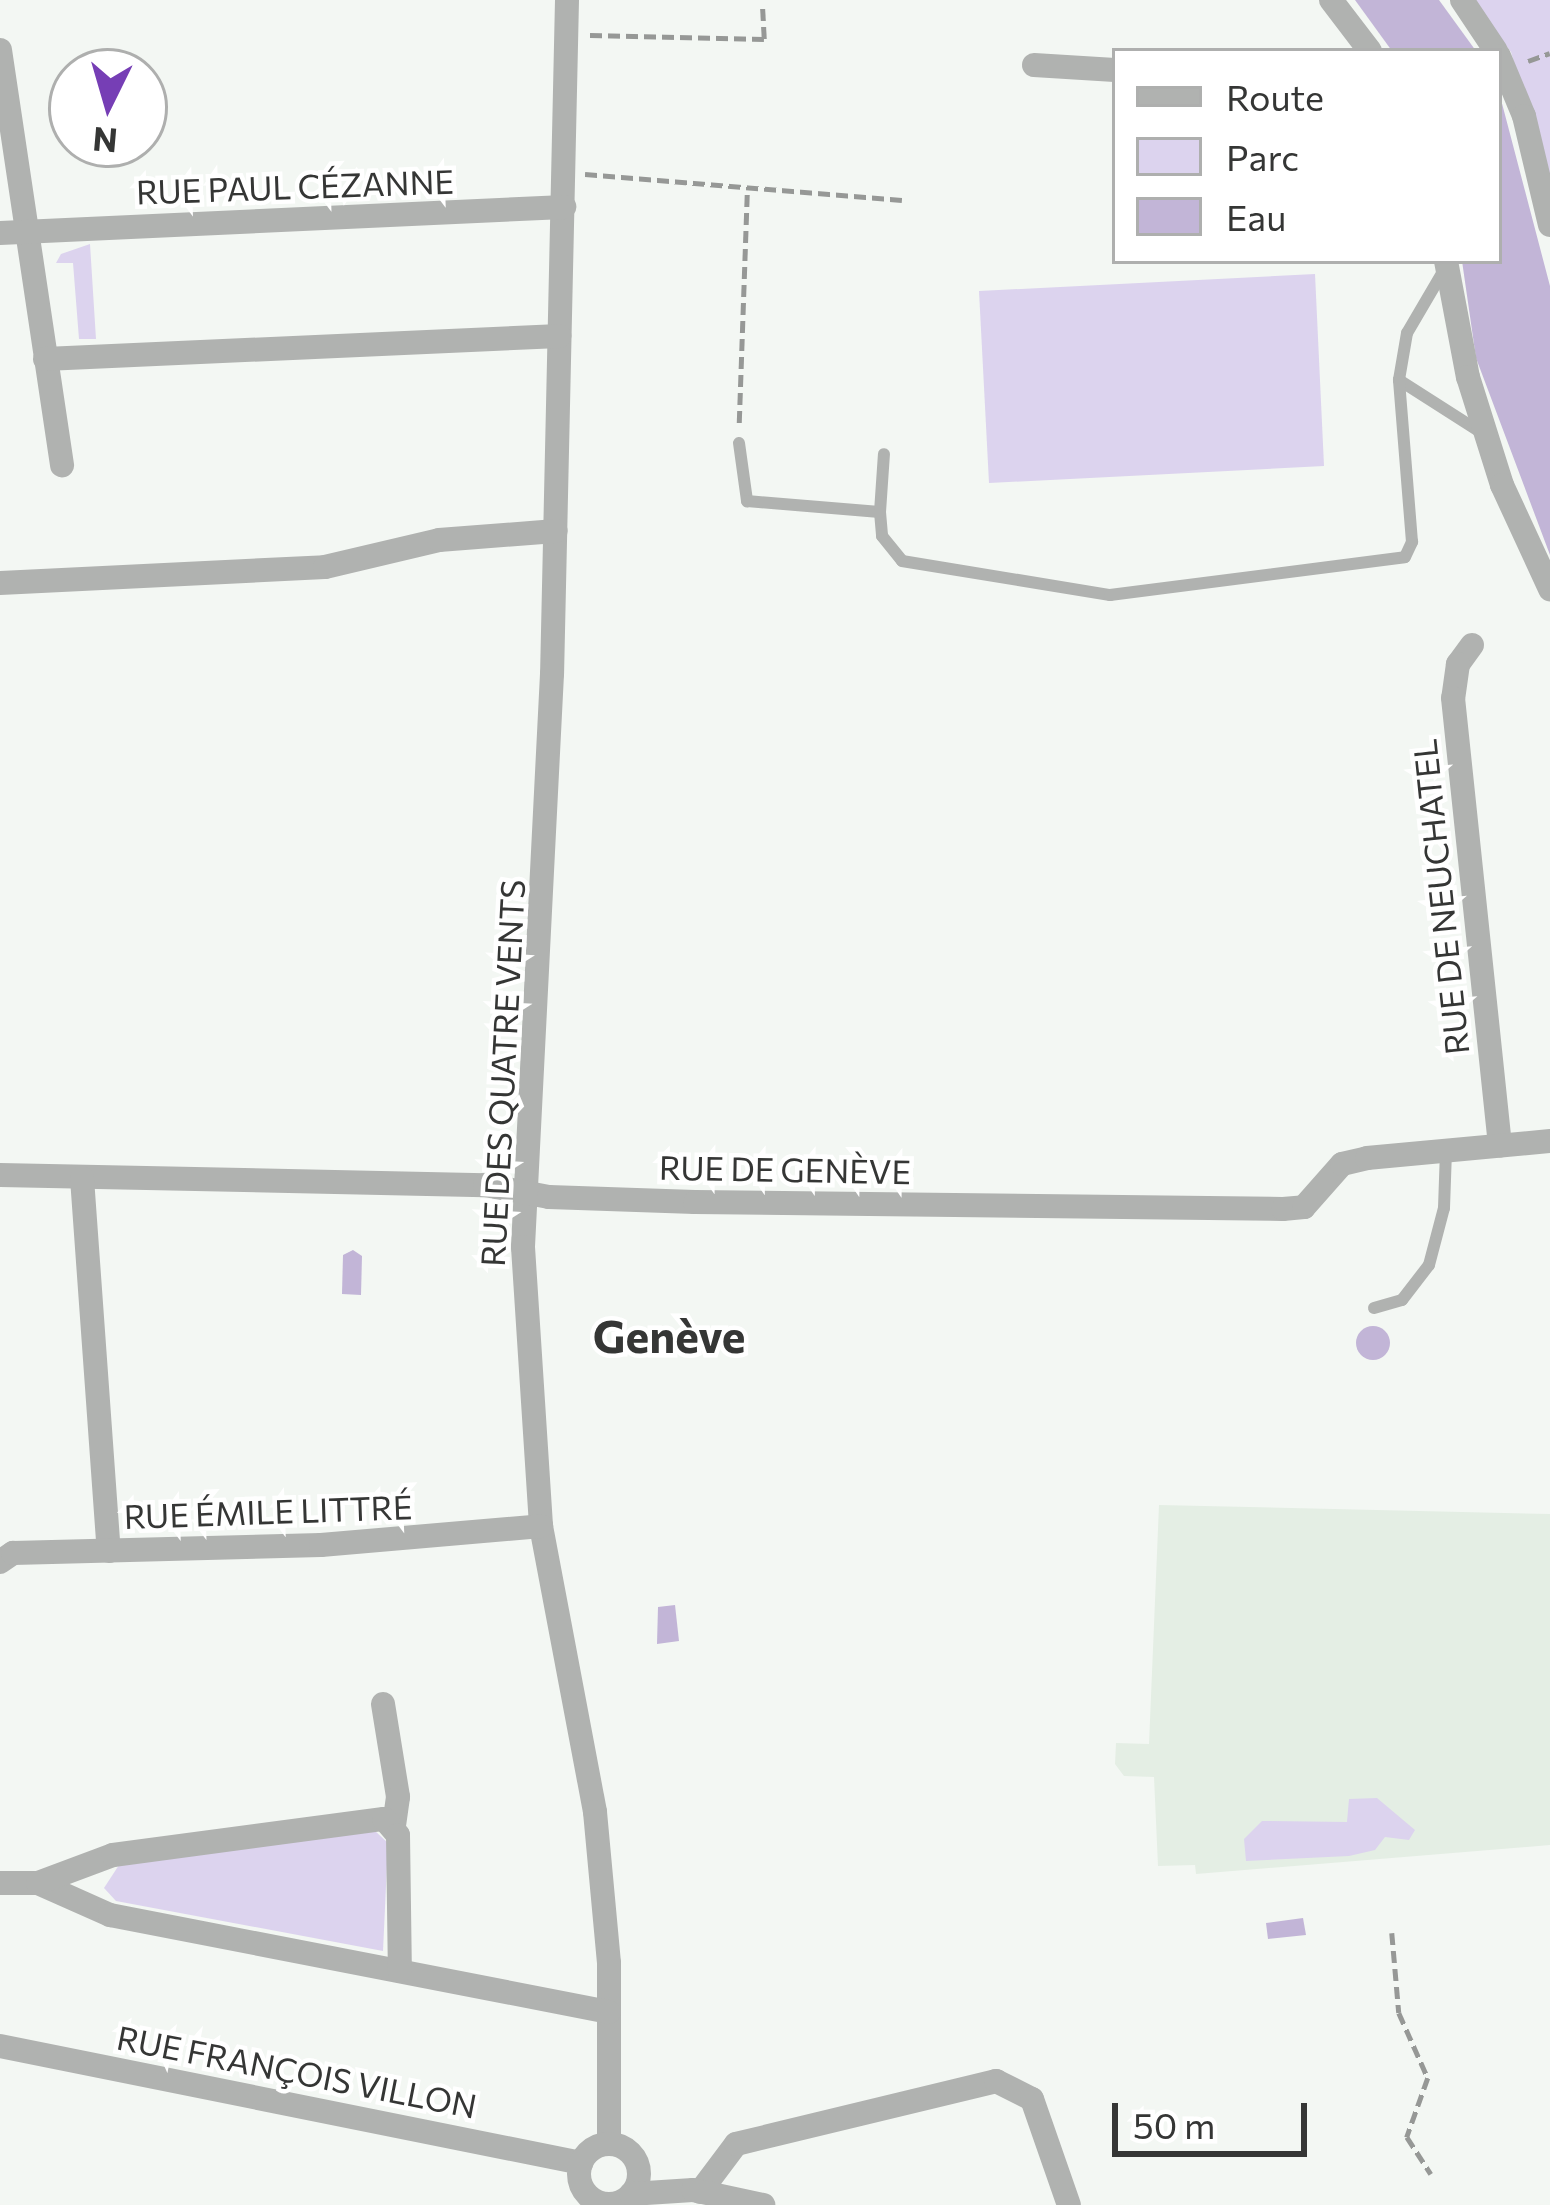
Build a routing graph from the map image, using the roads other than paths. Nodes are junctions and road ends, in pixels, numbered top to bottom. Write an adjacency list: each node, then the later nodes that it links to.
1 (567, 0): 10 (street, RUE DES QUATRE VENTS)
2 (1331, 0): 4 (street)
3 (1462, 0): 5 (street)
4 (1368, 48)
5 (1494, 48)
6 (0, 50): 12 (street)
7 (1502, 64): 11 (street)
8 (1034, 65): 9 (street)
9 (1112, 70)
10 (564, 207): 12 (street, RUE PAUL CÉZANNE); 16 (street, RUE DES QUATRE VENTS)
11 (1550, 225)
12 (28, 230): 13 (street, RUE PAUL CÉZANNE); 17 (street)
13 (0, 233)
14 (1446, 264): 18 (lane)
15 (1447, 264): 19 (street)
16 (560, 336): 17 (street); 24 (street, RUE DES QUATRE VENTS)
17 (45, 359): 22 (street)
18 (1399, 380): 19 (lane); 23 (lane)
19 (1486, 435): 26 (street)
20 (739, 443): 23 (lane)
21 (884, 454): 23 (lane)
22 (62, 465)
23 (880, 512)
24 (556, 532): 25 (street); 33 (street, RUE DES QUATRE VENTS)
25 (0, 583)
26 (1550, 589)
27 (1472, 645): 29 (street, RUE DE NEUCHATEL)
28 (1550, 1141): 29 (street, RUE DE GENÈVE)
29 (1500, 1146): 30 (street, RUE DE GENÈVE)
30 (1446, 1151): 33 (street, RUE DE GENÈVE); 34 (lane)
31 (0, 1175): 32 (street, RUE DE GENÈVE)
32 (82, 1178): 33 (street, RUE DE GENÈVE); 36 (street)
33 (526, 1192): 35 (street, RUE DES QUATRE VENTS)
34 (1374, 1308)
35 (541, 1526): 36 (street, RUE ÉMILE LITTRÉ); 43 (street, RUE DES QUATRE VENTS)
36 (110, 1551): 37 (street, RUE ÉMILE LITTRÉ)
37 (0, 1562)
38 (383, 1704): 39 (street)
39 (394, 1824): 41 (street); 42 (street)
40 (0, 1882): 41 (street)
41 (38, 1883): 42 (street)
42 (400, 1971): 43 (street)
43 (609, 2012): 45 (street, RUE DES QUATRE VENTS)
44 (0, 2046): 47 (street, RUE FRANÇOIS VILLON)
45 (609, 2144): 46 (street); 47 (street)
46 (635, 2158): 48 (street); 49 (street)
47 (581, 2163): 50 (street)
48 (697, 2191): 49 (street); 51 (street); 52 (street)
49 (632, 2194): 50 (street)
50 (595, 2203)
51 (763, 2205)
52 (1070, 2205)

